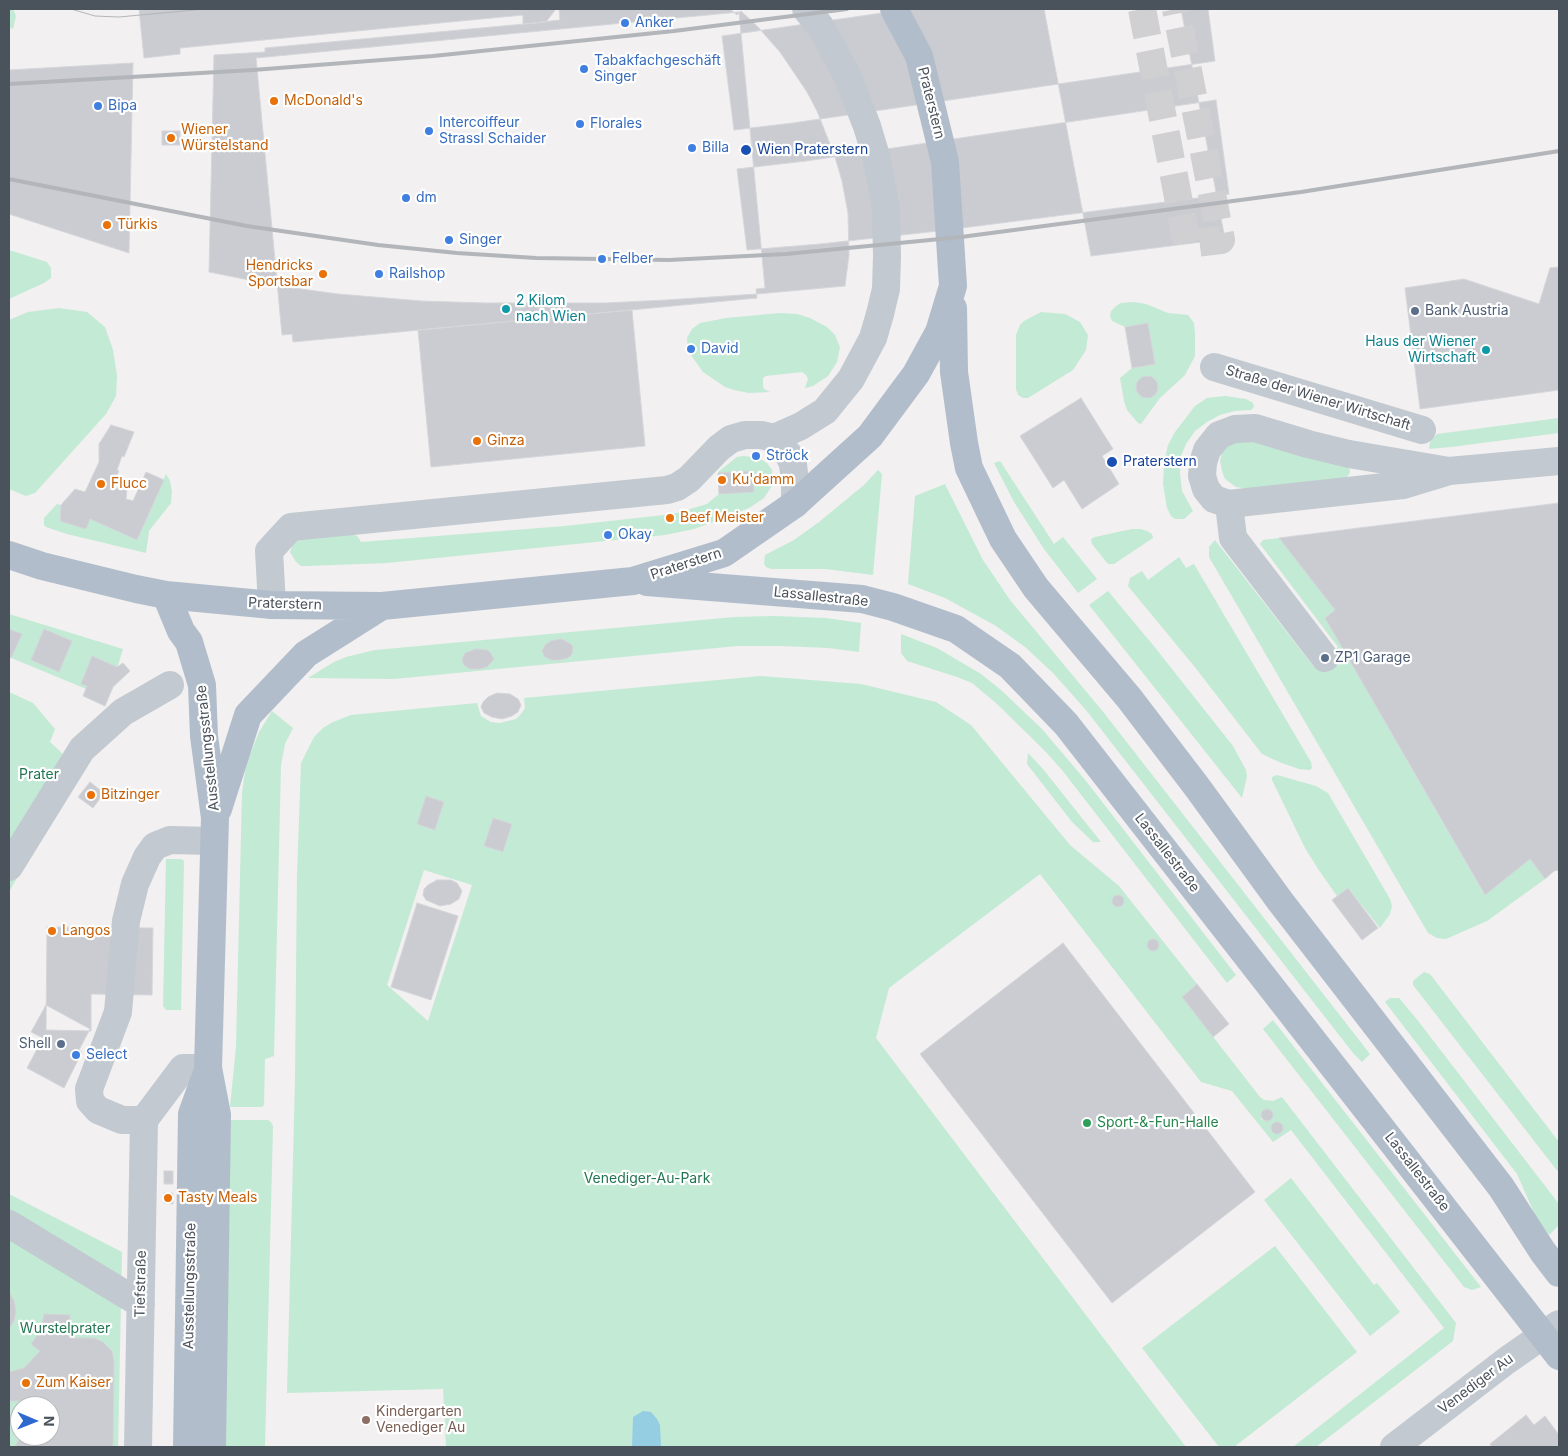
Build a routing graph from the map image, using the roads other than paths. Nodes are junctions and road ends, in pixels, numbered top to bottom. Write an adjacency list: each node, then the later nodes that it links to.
1 (806, 9): 6 (street)
2 (894, 9): 3 (main road, Praterstern)
3 (952, 286): 9 (main road, Praterstern); 23 (main road)
4 (1214, 366): 5 (street, Straße der Wiener Wirtschaft)
5 (1422, 430)
6 (774, 438): 9 (street); 14 (street)
7 (1559, 461): 8 (street)
8 (1449, 471): 10 (street); 10 (street)
9 (795, 504): 12 (main road, Praterstern)
10 (1229, 504): 16 (street)
11 (9, 556): 13 (main road, Praterstern)
12 (633, 581): 15 (main road, Praterstern); 25 (main road, Lassallestraße)
13 (166, 595): 14 (main road, Praterstern); 18 (main road, Ausstellungsstraße)
14 (272, 605): 15 (main road, Praterstern)
15 (382, 606): 18 (main road, Ausstellungsstraße)
16 (1325, 658)
17 (170, 685): 19 (street)
18 (215, 829): 20 (main road, Ausstellungsstraße); 21 (street)
19 (9, 867)
20 (208, 1068): 21 (street); 28 (main road, Ausstellungsstraße); 29 (main road, Ausstellungsstraße)
21 (144, 1120): 24 (street, Tiefstraße)
22 (9, 1224): 24 (street)
23 (1559, 1273)
24 (141, 1304): 27 (street, Tiefstraße)
25 (1551, 1329): 26 (main road, Lassallestraße); 30 (street, Venediger Au)
26 (1559, 1356)
27 (138, 1447)
28 (187, 1447)
29 (212, 1447)
30 (1394, 1447)

